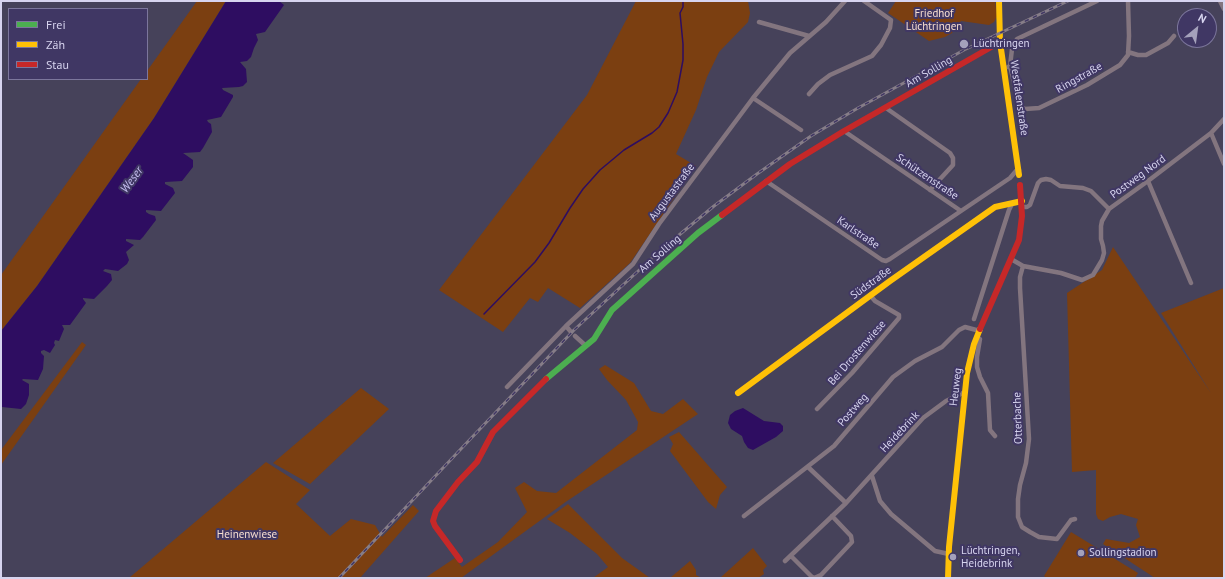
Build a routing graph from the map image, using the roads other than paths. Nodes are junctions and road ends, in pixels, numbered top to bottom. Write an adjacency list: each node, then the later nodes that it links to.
1 (845, 1): 9 (street, Augustastraße)
2 (864, 1): 14 (street)
3 (999, 1): 11 (street, Westfalenstraße)
4 (1097, 1): 13 (street)
5 (1128, 1): 12 (street)
6 (1220, 1): 7 (street)
7 (1224, 9)
8 (759, 22): 9 (street)
9 (809, 36): 15 (street, Augustastraße)
10 (1174, 36): 12 (street)
11 (1000, 42): 13 (street, Westfalenstraße); 16 (street, Am Solling)
12 (1128, 52): 13 (street, Ringstraße)
13 (1007, 67): 22 (street, Westfalenstraße)
14 (809, 94)
15 (754, 98): 18 (street); 36 (street, Augustastraße)
16 (886, 108): 19 (street, Am Solling); 26 (street)
17 (1224, 120): 20 (street, Postweg Nord)
18 (801, 130)
19 (844, 131): 23 (street, Am Solling); 26 (street, Schützenstraße)
20 (1211, 133): 21 (street); 24 (street, Postweg Nord)
21 (1224, 164)
22 (1019, 172): 30 (street, Schützenstraße)
23 (766, 181): 30 (street, Karlstraße); 40 (street, Am Solling)
24 (1148, 181): 29 (street, Postweg Nord); 33 (street)
25 (1020, 185): 28 (street)
26 (930, 190): 30 (street, Schützenstraße)
27 (1012, 204): 28 (street, Südstraße); 34 (street, Südstraße); 35 (street)
28 (1022, 204): 29 (street); 31 (street, Heuweg)
29 (1109, 209): 32 (street, Postweg Nord)
30 (961, 211)
31 (1011, 259): 32 (street, Postweg Nord); 38 (street, Heuweg)
32 (1023, 266): 51 (street, Otterbache)
33 (1191, 283)
34 (870, 295): 43 (street, Südstraße); 44 (street, Bei Drostenwiese)
35 (974, 319)
36 (566, 326): 37 (street); 41 (street, Augustastraße)
37 (570, 332)
38 (978, 334): 42 (street, Heuweg); 45 (street); 46 (street, Postweg)
39 (575, 336): 40 (street)
40 (586, 346): 54 (street, Am Solling)
41 (506, 388)
42 (965, 392): 47 (street, Heidebrink); 52 (street, Heuweg)
43 (738, 393)
44 (817, 409)
45 (994, 436)
46 (808, 467): 48 (street); 49 (street, Postweg)
47 (872, 476): 48 (street, Heidebrink); 52 (street)
48 (846, 503): 50 (street, Heidebrink)
49 (744, 516)
50 (832, 516): 53 (street, Heidebrink); 53 (street)
51 (1074, 518)
52 (949, 554): 56 (street, Heuweg)
53 (791, 556): 55 (street, Heidebrink)
54 (460, 560)
55 (785, 561)
56 (948, 578)

